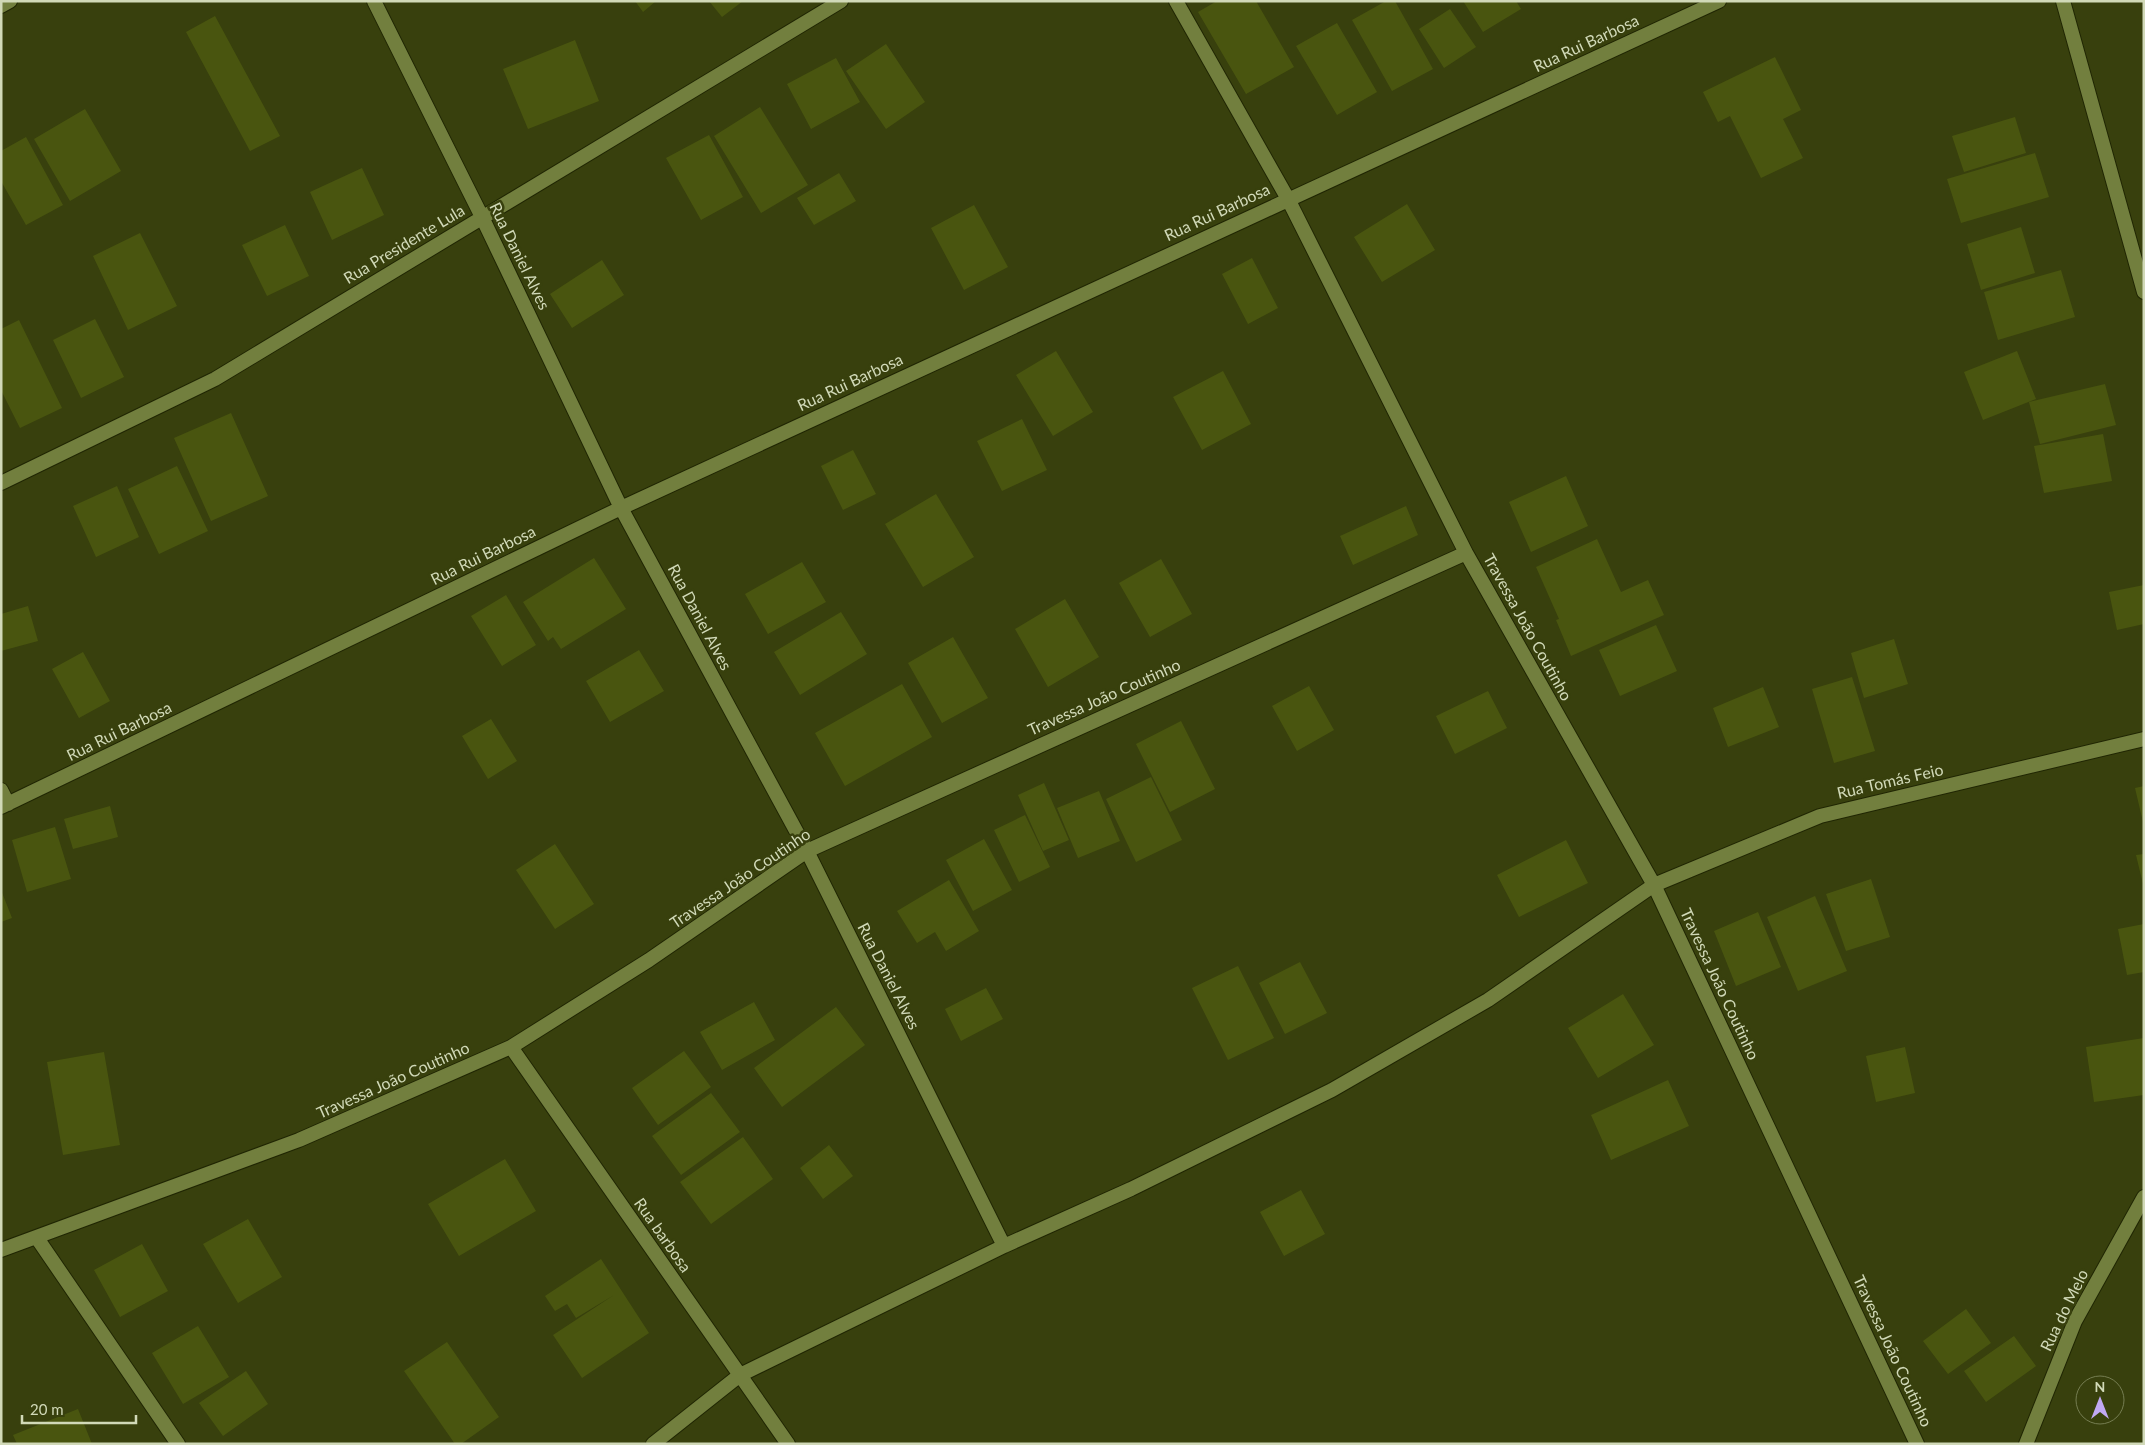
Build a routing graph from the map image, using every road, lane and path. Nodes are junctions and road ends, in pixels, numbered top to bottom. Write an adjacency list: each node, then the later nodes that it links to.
1 (10, 1): 7 (street)
2 (374, 1): 9 (street, Rua Daniel Alves)
3 (841, 1): 9 (street, Rua Presidente Lula)
4 (1176, 1): 8 (street, Travessa João Coutinho)
5 (1719, 1): 8 (street, Rua Rui Barbosa)
6 (2063, 1): 10 (street)
7 (1, 6)
8 (1288, 199): 12 (street, Rua Rui Barbosa); 13 (street, Travessa João Coutinho)
9 (482, 217): 11 (street, Rua Presidente Lula); 12 (street, Rua Daniel Alves)
10 (2144, 292)
11 (1, 483)
12 (621, 508): 16 (street, Rua Rui Barbosa); 17 (street, Rua Daniel Alves)
13 (1466, 553): 17 (street, Travessa João Coutinho); 18 (street, Travessa João Coutinho)
14 (2144, 739): 18 (street, Rua Tomás Feio)
15 (1, 790): 16 (street)
16 (5, 806)
17 (807, 851): 19 (street, Travessa João Coutinho); 22 (street, Rua Daniel Alves)
18 (1654, 885): 22 (street, Rua Tomás Feio); 28 (street, Travessa João Coutinho)
19 (511, 1047): 21 (street, Travessa João Coutinho); 24 (street, Rua barbosa)
20 (2144, 1197): 29 (street, Rua do Melo)
21 (38, 1238): 23 (street, Travessa João Coutinho); 25 (street)
22 (1004, 1246): 24 (street, Rua Tomás Feio)
23 (1, 1250)
24 (740, 1375): 26 (street); 27 (street, Rua barbosa)
25 (178, 1444)
26 (653, 1444)
27 (788, 1444)
28 (1917, 1444)
29 (2026, 1444)

